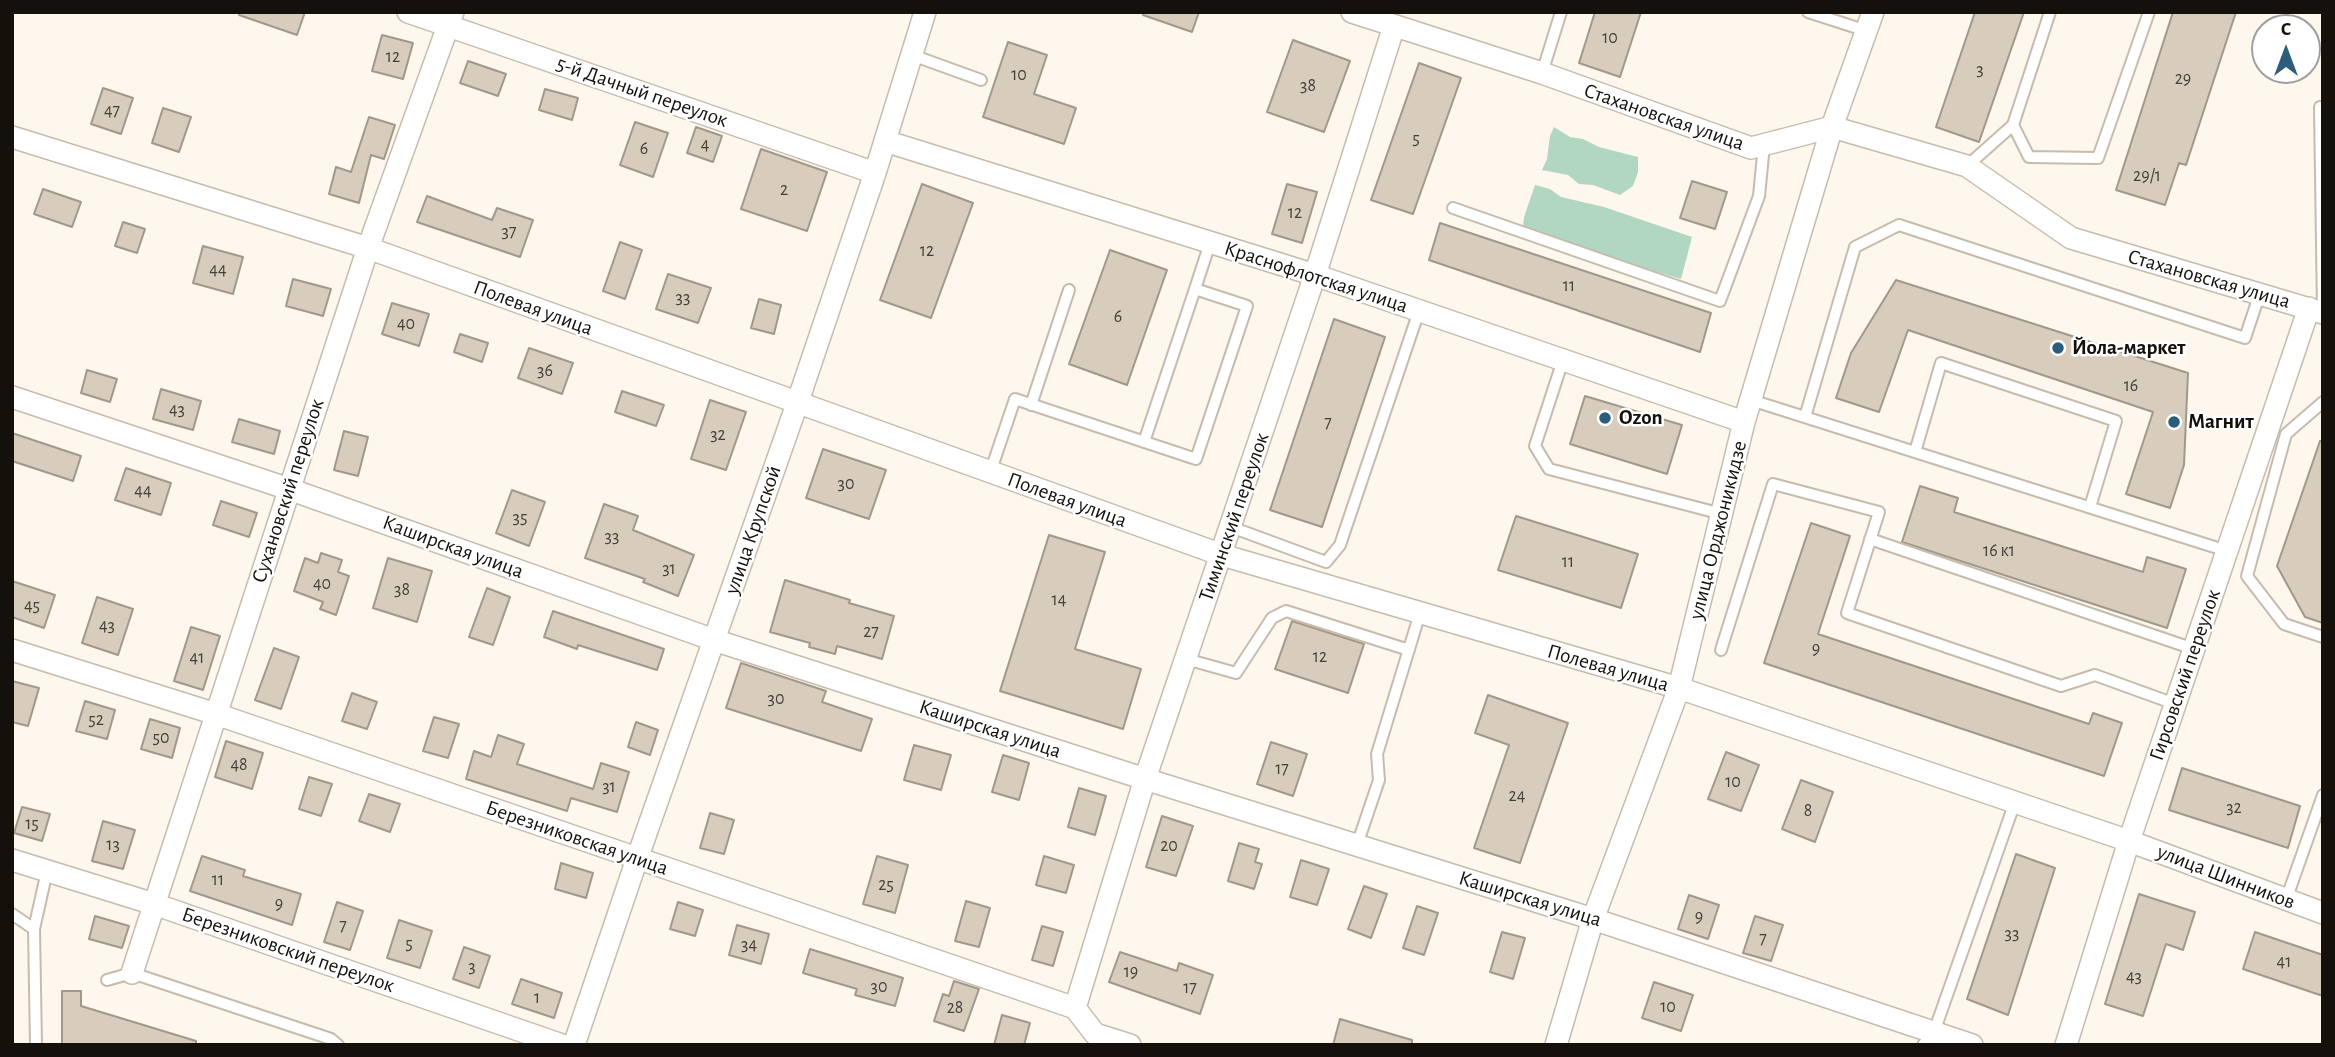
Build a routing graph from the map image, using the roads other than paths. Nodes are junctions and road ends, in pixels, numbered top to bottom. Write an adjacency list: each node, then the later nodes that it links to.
1 (408, 12): 8 (street, 5-й Дачный переулок)
2 (925, 12): 11 (street, улица Крупской)
3 (1353, 12): 10 (street, Стахановская улица)
4 (1562, 12): 12 (lane)
5 (1808, 12): 9 (lane)
6 (2050, 12): 15 (lane)
7 (2149, 12): 15 (lane)
8 (451, 19): 21 (street, 5-й Дачный переулок); 24 (street, Сухановский переулок)
9 (1870, 22): 16 (street, улица Орджоникидзе)
10 (1394, 26): 12 (street, Стахановская улица); 25 (street, Тиминский переулок)
11 (912, 55): 13 (lane); 18 (street, улица Крупской)
12 (1542, 74): 19 (street, Стахановская улица)
13 (981, 80)
14 (2320, 107): 30 (lane)
15 (2013, 125): 20 (lane)
16 (1832, 127): 19 (street, Стахановская улица); 20 (street, Стахановская улица); 33 (street, улица Орджоникидзе)
17 (12, 137): 24 (street, Полевая улица)
18 (885, 141): 21 (street, улица Крупской); 23 (street, Краснофлотская улица)
19 (1764, 145): 22 (lane)
20 (1967, 166): 28 (street, Стахановская улица)
21 (875, 173): 35 (street, улица Крупской)
22 (1454, 208)
23 (1210, 243): 25 (street, Краснофлотская улица); 26 (lane)
24 (368, 248): 35 (street, Полевая улица); 42 (street, Сухановский переулок)
25 (1315, 275): 29 (street, Краснофлотская улица); 45 (street, Тиминский переулок)
26 (1195, 289): 39 (lane); 39 (lane)
27 (1069, 290): 36 (lane)
28 (2260, 293): 30 (street, Стахановская улица); 37 (lane)
29 (1419, 311): 31 (street, Краснофлотская улица); 45 (lane)
30 (2318, 311): 47 (street, Гирсовский переулок)
31 (1563, 360): 38 (street, Краснофлотская улица); 44 (lane)
32 (12, 397): 42 (street, Каширская улица)
33 (1751, 400): 37 (lane); 38 (street, улица Орджоникидзе)
34 (2323, 402): 50 (lane)
35 (797, 404): 41 (street, Полевая улица); 51 (street, улица Крупской)
36 (1031, 405): 39 (lane); 41 (lane)
37 (1805, 417): 40 (lane)
38 (1744, 422): 44 (street, улица Орджоникидзе)
39 (1144, 442)
40 (1915, 452): 43 (lane); 43 (lane)
41 (990, 472): 48 (street, Полевая улица)
42 (289, 489): 51 (street, Каширская улица); 59 (street, Сухановский переулок)
43 (2090, 507): 47 (lane)
44 (1722, 514): 57 (street, улица Орджоникидзе)
45 (1231, 527): 48 (street, Тиминский переулок)
46 (1870, 539): 52 (lane); 55 (lane); 58 (lane)
47 (2227, 551): 52 (street, Гирсовский переулок)
48 (1222, 555): 49 (street, Полевая улица); 56 (street, Тиминский переулок)
49 (1420, 613): 54 (lane); 57 (street, Полевая улица)
50 (2323, 637)
51 (714, 640): 60 (street, Каширская улица); 65 (street, улица Крупской)
52 (2194, 649): 58 (street, Гирсовский переулок)
53 (12, 650): 59 (street, Березниковская улица)
54 (1409, 650): 56 (lane); 64 (lane)
55 (1721, 650)
56 (1186, 659): 60 (street, Тиминский переулок)
57 (1679, 688): 62 (street, Полевая улица); 72 (street, улица Орджоникидзе)
58 (2175, 704): 63 (street, Гирсовский переулок)
59 (216, 714): 65 (street, Березниковская улица); 69 (street, Сухановский переулок)
60 (1145, 779): 64 (street, Каширская улица); 76 (street, Тиминский переулок)
61 (2323, 794): 68 (lane)
62 (2015, 802): 63 (street, Полевая улица); 77 (lane)
63 (2129, 841): 68 (street, улица Шинников); 86 (street, Гирсовский переулок)
64 (1357, 845): 72 (street, Каширская улица)
65 (637, 859): 76 (street, Березниковская улица); 82 (street, улица Крупской)
66 (12, 860): 67 (street, Березниковский переулок)
67 (47, 871): 69 (street, Березниковский переулок); 73 (lane)
68 (2286, 900): 70 (street, улица Шинников)
69 (154, 904): 74 (street, Сухановский переулок); 81 (street, Березниковский переулок)
70 (2323, 913)
71 (12, 914): 73 (lane)
72 (1593, 919): 77 (street, Каширская улица); 84 (street, улица Орджоникидзе)
73 (34, 929): 79 (lane)
74 (132, 974): 75 (lane); 80 (lane)
75 (107, 980)
76 (1075, 1008): 78 (street)
77 (1928, 1038): 85 (street, Каширская улица)
78 (1093, 1039): 83 (street)
79 (36, 1045)
80 (338, 1045)
81 (562, 1045)
82 (574, 1045)
83 (1130, 1045)
84 (1556, 1045)
85 (1972, 1045)
86 (2066, 1045)

